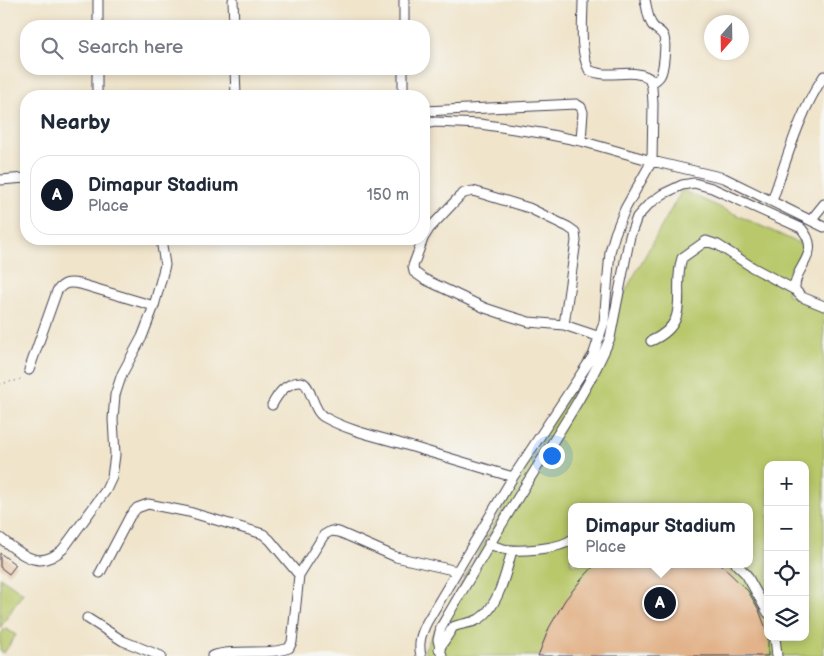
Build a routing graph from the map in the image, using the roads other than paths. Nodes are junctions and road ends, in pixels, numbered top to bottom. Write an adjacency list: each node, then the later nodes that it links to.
1 (98, 0): 6 (street)
2 (233, 0): 7 (street)
3 (404, 0): 8 (street)
4 (583, 0): 13 (street)
5 (645, 0): 13 (street)
6 (98, 20)
7 (234, 20)
8 (404, 20)
9 (97, 75): 14 (street)
10 (235, 75): 15 (street)
11 (403, 75): 16 (street)
12 (824, 76): 23 (street)
13 (651, 82): 20 (street)
14 (97, 90)
15 (236, 90)
16 (403, 90)
17 (430, 111): 19 (street)
18 (430, 123): 19 (street)
19 (581, 141): 20 (street)
20 (652, 161): 23 (street); 34 (street)
21 (20, 178): 22 (street)
22 (0, 180)
23 (772, 201): 25 (street)
24 (824, 204): 25 (street)
25 (811, 220): 27 (street)
26 (430, 227): 33 (street)
27 (824, 228)
28 (162, 245): 31 (street)
29 (420, 245): 33 (street)
30 (795, 290): 32 (street); 35 (street); 41 (street)
31 (154, 306): 36 (street); 39 (street)
32 (824, 306)
33 (564, 325): 34 (street)
34 (600, 336): 38 (street)
35 (651, 341)
36 (29, 370)
37 (272, 405): 38 (street)
38 (513, 477): 44 (street)
39 (0, 538)
40 (568, 542): 42 (street)
41 (489, 543): 42 (street); 50 (street)
42 (512, 550): 50 (street)
43 (740, 568): 47 (street)
44 (457, 570): 46 (street); 53 (street)
45 (100, 573): 46 (street)
46 (299, 575): 52 (street)
47 (764, 606)
48 (87, 618): 51 (street)
49 (775, 641): 54 (street)
50 (441, 652)
51 (161, 656)
52 (212, 656)
53 (421, 656)
54 (777, 656)

